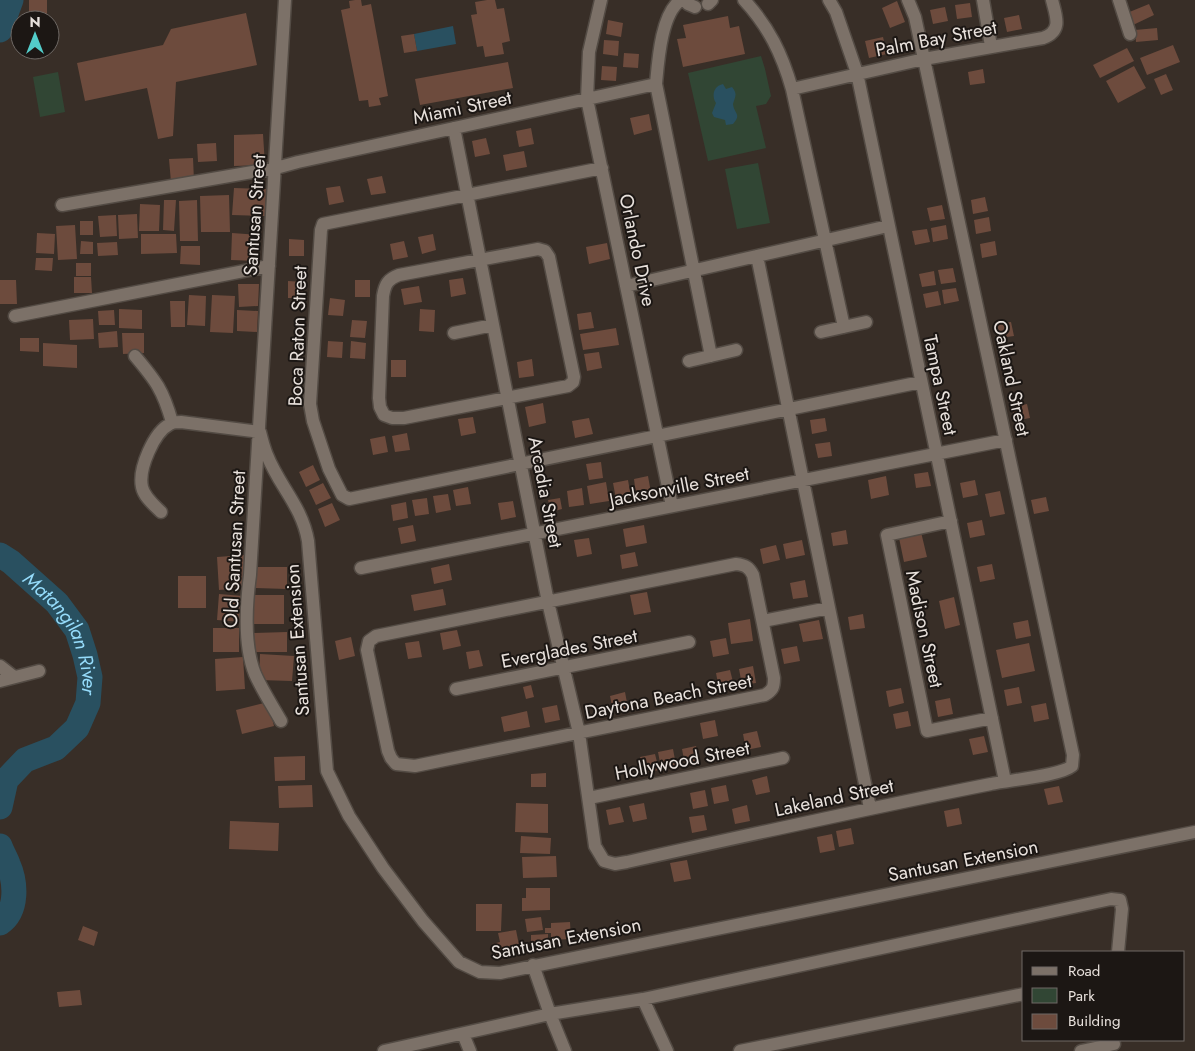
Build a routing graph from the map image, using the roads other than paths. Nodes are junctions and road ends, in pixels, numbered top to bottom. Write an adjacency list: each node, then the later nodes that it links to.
1 (285, 0): 19 (street, Santusan Street)
2 (600, 0): 17 (street, Orlando Drive)
3 (683, 0): 10 (street); 15 (street)
4 (744, 0): 16 (street)
5 (829, 0): 14 (street, Tampa Street)
6 (908, 0): 13 (street, Oakland Street)
7 (983, 0): 12 (street)
8 (1052, 0): 12 (street, Palm Bay Street)
9 (1119, 0): 11 (street)
10 (705, 4)
11 (1130, 34)
12 (991, 46): 13 (street, Palm Bay Street)
13 (924, 59): 14 (street, Palm Bay Street); 46 (street, Oakland Street)
14 (856, 73): 16 (street, Palm Bay Street); 23 (street, Tampa Street)
15 (656, 84): 17 (street, Miami Street); 28 (street)
16 (792, 89): 24 (street)
17 (588, 99): 18 (street, Miami Street); 20 (street, Orlando Drive)
18 (454, 128): 19 (street, Miami Street); 21 (street, Arcadia Street)
19 (276, 168): 22 (street, Miami Street); 27 (street, Santusan Street)
20 (602, 168): 21 (street, Boca Raton Street); 29 (street, Orlando Drive)
21 (467, 194): 26 (street, Arcadia Street); 48 (street, Boca Raton Street)
22 (62, 205)
23 (888, 226): 24 (street); 40 (street, Tampa Street)
24 (825, 241): 25 (street); 33 (street)
25 (757, 256): 28 (street); 42 (street)
26 (480, 261): 32 (street, Arcadia Street); 41 (street); 41 (street)
27 (269, 266): 30 (street); 44 (street, Santusan Street)
28 (694, 270): 29 (street); 38 (street)
29 (626, 286): 45 (street, Orlando Drive)
30 (15, 316)
31 (866, 322): 33 (street)
32 (493, 325): 35 (street); 41 (street, Arcadia Street)
33 (844, 327): 34 (street)
34 (821, 332)
35 (454, 333)
36 (736, 350): 38 (street)
37 (135, 356): 43 (street)
38 (711, 356): 39 (street)
39 (689, 361)
40 (921, 382): 42 (street, Boca Raton Street); 47 (street, Tampa Street)
41 (508, 398): 48 (street, Arcadia Street)
42 (788, 410): 45 (street, Boca Raton Street); 49 (street)
43 (172, 422): 44 (street); 51 (street)
44 (260, 432): 66 (street, Old Santusan Street); 76 (street, Santusan Extension)
45 (658, 436): 48 (street, Boca Raton Street); 50 (street, Orlando Drive)
46 (1006, 440): 47 (street, Jacksonville Street); 69 (street, Oakland Street)
47 (937, 454): 49 (street, Jacksonville Street); 52 (street, Tampa Street)
48 (521, 464): 53 (street, Arcadia Street)
49 (803, 480): 50 (street, Jacksonville Street); 56 (street)
50 (672, 506): 53 (street, Jacksonville Street)
51 (160, 512)
52 (951, 521): 65 (street, Tampa Street); 65 (street, Madison Street)
53 (535, 534): 54 (street, Jacksonville Street); 55 (street, Arcadia Street)
54 (361, 568)
55 (548, 602): 57 (street, Daytona Beach Street); 60 (street, Arcadia Street); 67 (street, Daytona Beach Street)
56 (829, 608): 57 (street); 72 (street)
57 (762, 621): 67 (street, Daytona Beach Street)
58 (690, 642): 60 (street, Everglades Street)
59 (0, 666): 62 (street)
60 (565, 667): 64 (street, Everglades Street); 67 (street, Arcadia Street)
61 (39, 671): 62 (street)
62 (14, 677): 63 (street)
63 (0, 681)
64 (456, 689)
65 (992, 718): 70 (street, Tampa Street)
66 (281, 721)
67 (579, 733): 71 (street, Arcadia Street)
68 (783, 758): 71 (street, Hollywood Street)
69 (1072, 766): 70 (street, Lakeland Street)
70 (1005, 781): 72 (street, Lakeland Street)
71 (589, 798): 74 (street, Arcadia Street)
72 (870, 808): 74 (street, Lakeland Street)
73 (1195, 832): 76 (street, Santusan Extension)
74 (604, 861)
75 (1118, 951): 78 (street)
76 (533, 965): 79 (street)
77 (1022, 994): 87 (street)
78 (643, 999): 79 (street); 86 (street)
79 (550, 1014): 80 (street); 85 (street)
80 (463, 1034): 82 (street); 84 (street)
81 (1114, 1045): 88 (street)
82 (398, 1049): 83 (street)
83 (384, 1051)
84 (470, 1051)
85 (565, 1051)
86 (667, 1051)
87 (740, 1051)
88 (1081, 1051)

